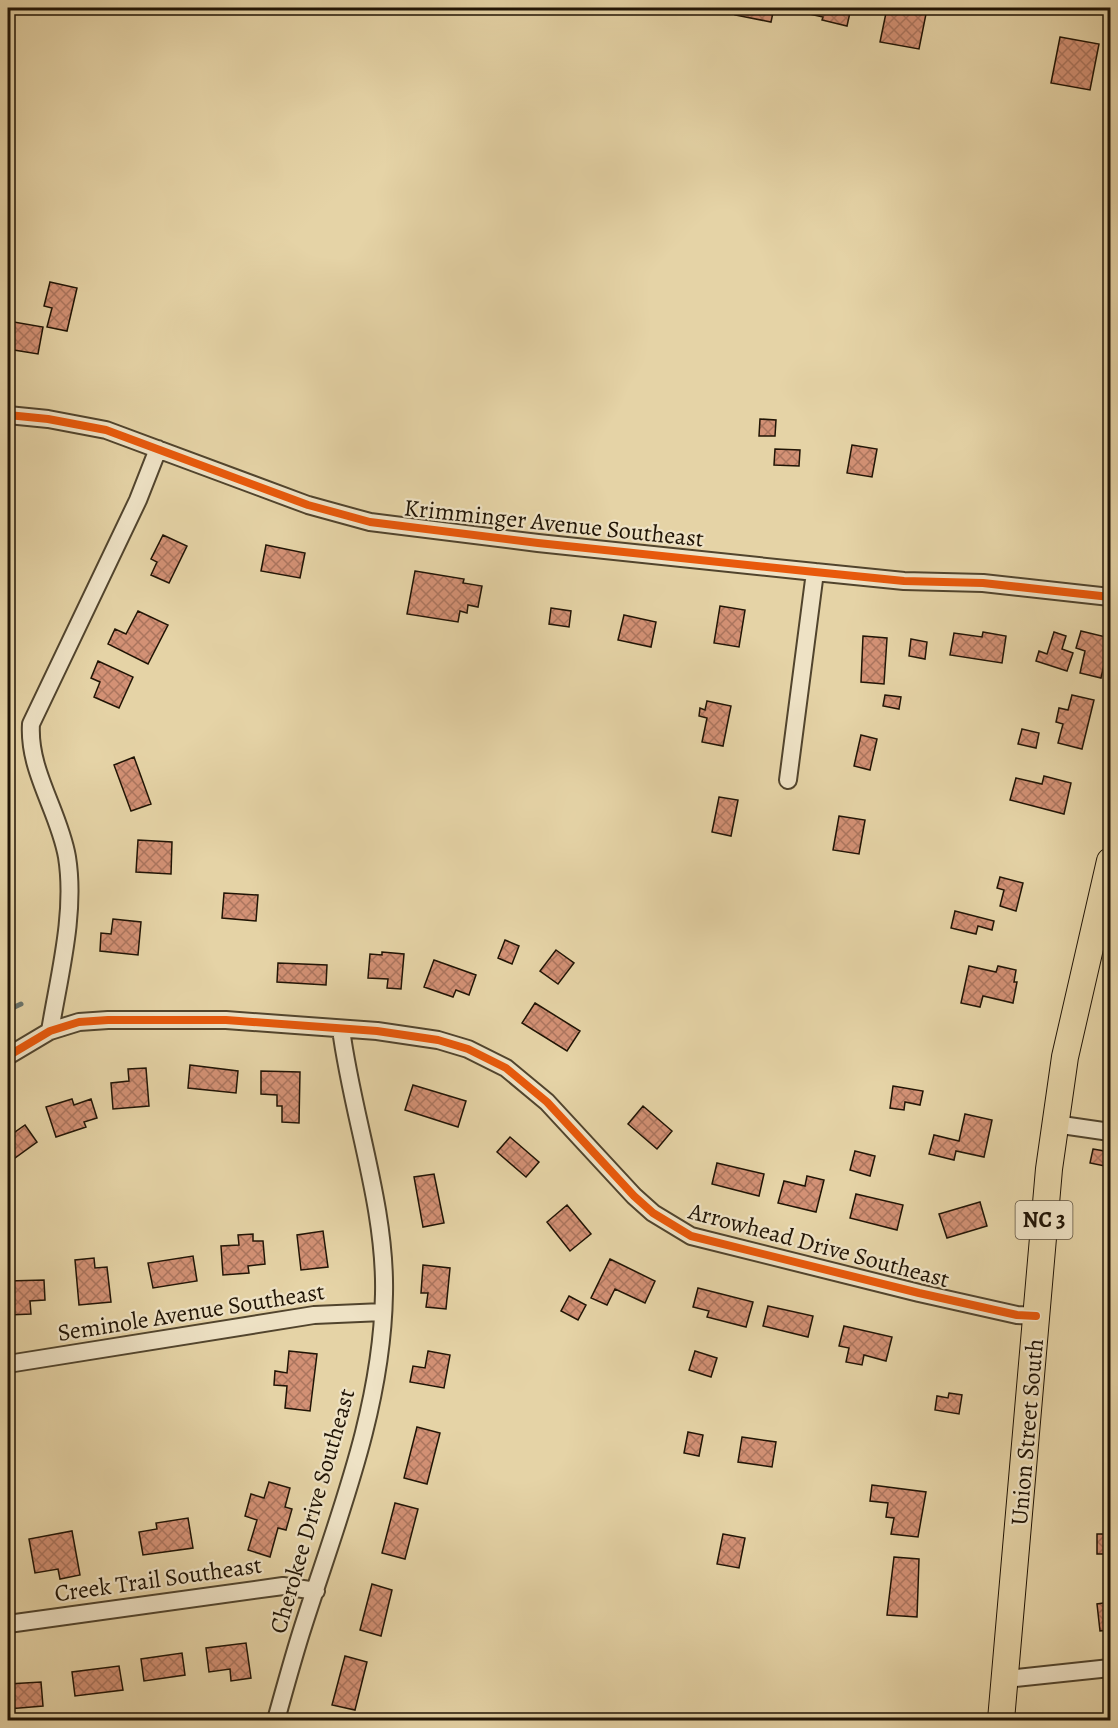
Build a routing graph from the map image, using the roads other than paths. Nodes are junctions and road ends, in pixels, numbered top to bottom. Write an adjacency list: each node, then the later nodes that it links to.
1 (8, 415): 2 (street, Krimminger Avenue Southeast)
2 (158, 449): 3 (street, Krimminger Avenue Southeast); 8 (street)
3 (815, 572): 4 (street, Krimminger Avenue Southeast); 5 (street)
4 (1110, 597)
5 (788, 780)
6 (1110, 861): 10 (main road, Union Street South / NC 3)
7 (341, 1029): 8 (street, Arrowhead Drive Southeast); 12 (street, Cherokee Drive Southeast); 13 (street, Arrowhead Drive Southeast)
8 (50, 1031): 9 (street, Arrowhead Drive Southeast)
9 (8, 1056)
10 (1055, 1124): 11 (street); 13 (main road, Union Street South / NC 3)
11 (1110, 1132)
12 (383, 1312): 14 (street, Seminole Avenue Southeast); 15 (street, Cherokee Drive Southeast)
13 (1036, 1316): 18 (main road, Union Street South / NC 3)
14 (8, 1364)
15 (316, 1591): 16 (street, Creek Trail Southeast); 19 (street, Cherokee Drive Southeast)
16 (8, 1624)
17 (1110, 1668): 18 (street)
18 (1006, 1679): 20 (main road, Union Street South / NC 3)
19 (276, 1720)
20 (1001, 1720)

